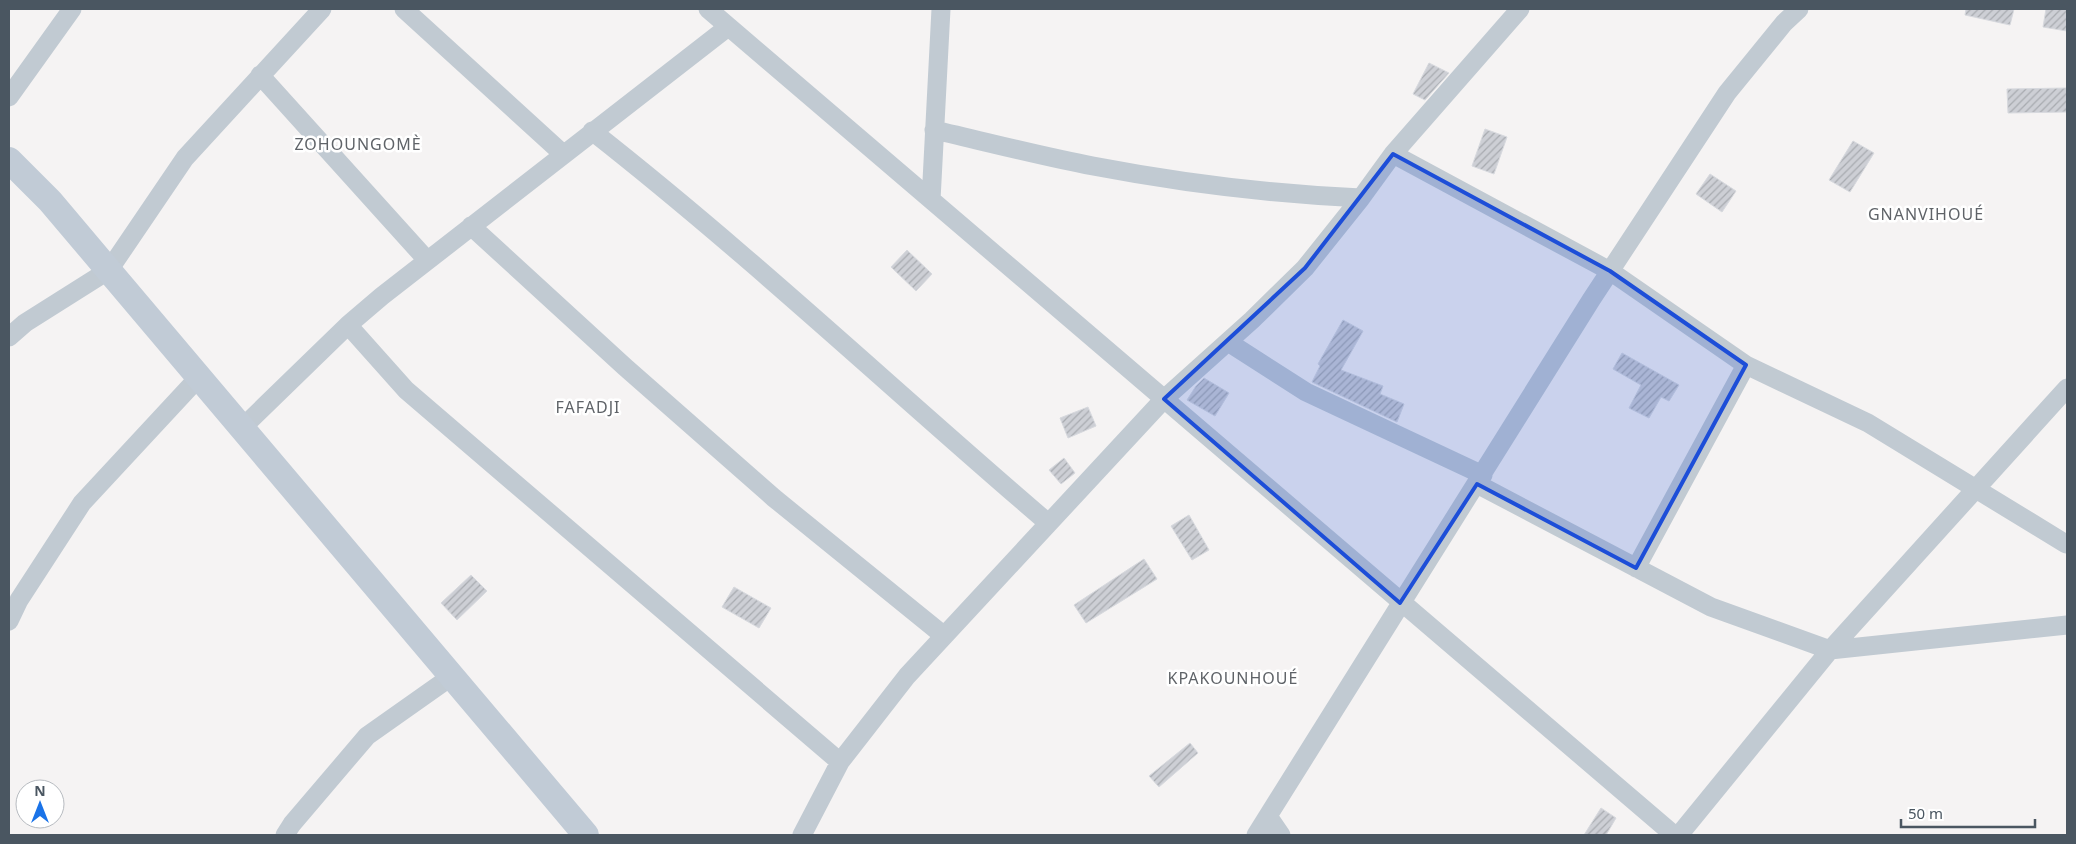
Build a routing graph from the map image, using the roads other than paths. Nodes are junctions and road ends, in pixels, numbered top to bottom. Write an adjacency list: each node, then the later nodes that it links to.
1 (72, 9): 10 (street)
2 (322, 9): 9 (street)
3 (404, 9): 13 (street)
4 (708, 9): 8 (street)
5 (941, 9): 11 (street)
6 (1520, 9): 14 (street)
7 (1799, 9): 21 (street)
8 (728, 28): 12 (street); 17 (street)
9 (260, 76): 19 (street); 20 (street)
10 (9, 97)
11 (934, 130): 16 (street); 17 (street)
12 (592, 132): 13 (street); 32 (street)
13 (563, 154): 18 (street)
14 (1393, 154): 16 (street); 21 (street)
15 (9, 160): 20 (main road)
16 (1361, 198): 24 (street)
17 (931, 200): 28 (street)
18 (471, 226): 19 (street); 38 (street)
19 (427, 260): 22 (street)
20 (109, 270): 23 (street); 26 (main road)
21 (1610, 271): 25 (street); 30 (street)
22 (348, 325): 29 (street); 41 (street)
23 (9, 337)
24 (1228, 342): 28 (street); 30 (street)
25 (1746, 365): 31 (street); 34 (street)
26 (199, 377): 29 (main road); 36 (street)
27 (2067, 388): 31 (street)
28 (1164, 399): 32 (street); 35 (street)
29 (241, 429): 40 (main road)
30 (1480, 479): 34 (street); 35 (street)
31 (1975, 489): 33 (street); 39 (street)
32 (1047, 522): 38 (street)
33 (2066, 544)
34 (1636, 568): 39 (street)
35 (1400, 603): 42 (street); 48 (street)
36 (9, 621)
37 (2067, 625): 39 (street)
38 (943, 635): 41 (street)
39 (1830, 650): 49 (street)
40 (452, 676): 43 (street); 44 (main road)
41 (840, 762): 45 (street)
42 (1268, 816): 46 (street); 47 (street)
43 (285, 835)
44 (586, 835)
45 (802, 835)
46 (1256, 835)
47 (1281, 835)
48 (1674, 835)
49 (1679, 835)

